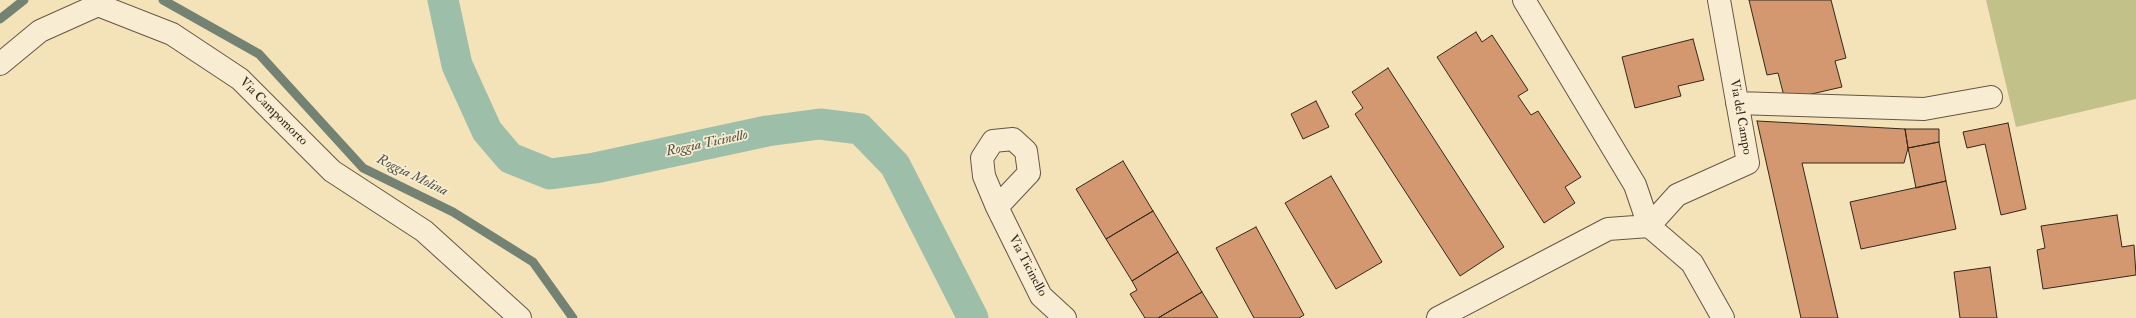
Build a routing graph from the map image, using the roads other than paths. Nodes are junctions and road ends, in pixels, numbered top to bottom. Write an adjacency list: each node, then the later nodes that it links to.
1 (1524, 0): 7 (street)
2 (1719, 0): 5 (street, Via del Campo)
3 (0, 64): 8 (street, Via Campomorto)
4 (1991, 97): 5 (street)
5 (1737, 103): 7 (street, Via del Campo)
6 (997, 208): 9 (street, Via Ticinello)
7 (1649, 226): 10 (street); 11 (street)
8 (520, 318)
9 (1065, 318)
10 (1438, 318)
11 (1723, 318)

